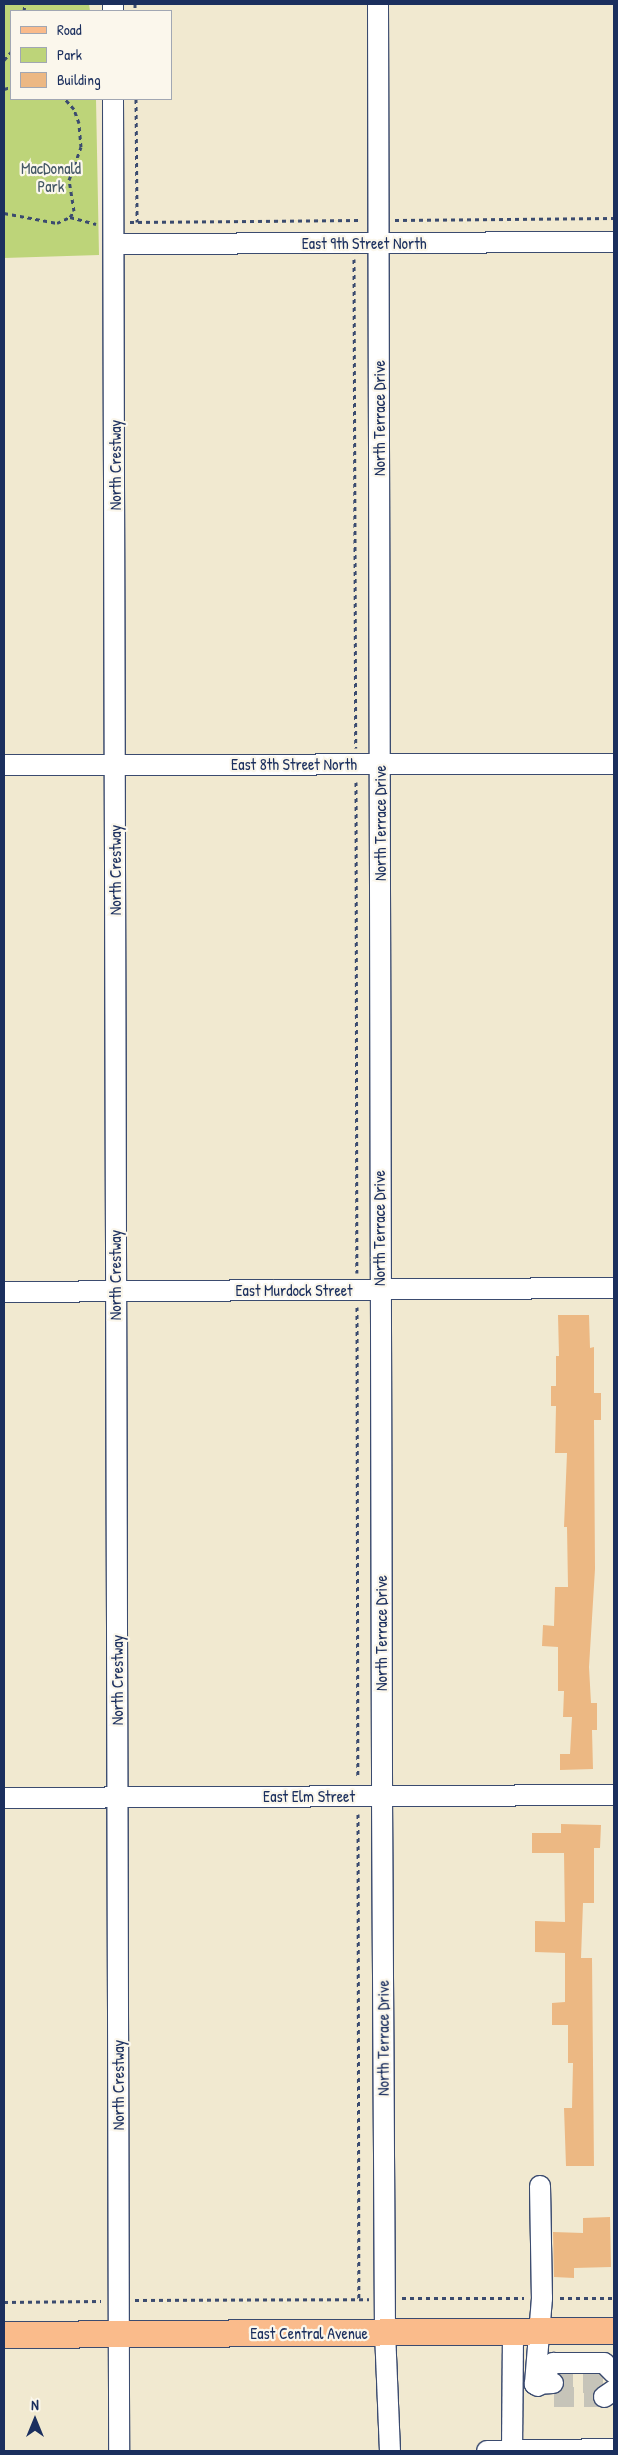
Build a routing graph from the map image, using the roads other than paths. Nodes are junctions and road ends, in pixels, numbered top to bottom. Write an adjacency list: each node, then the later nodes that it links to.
1 (378, 4): 5 (street, North Terrace Drive)
2 (113, 100): 3 (street, North Crestway)
3 (114, 237): 5 (street, East 9th Street North); 7 (street, North Crestway)
4 (614, 242): 5 (street, East 9th Street North)
5 (378, 243): 8 (street, North Terrace Drive)
6 (4, 764): 7 (street, East 8th Street North)
7 (115, 764): 8 (street, East 8th Street North); 12 (street, North Crestway)
8 (380, 764): 9 (street, East 8th Street North); 11 (street, North Terrace Drive)
9 (614, 764)
10 (614, 1288): 11 (street, East Murdock Street)
11 (379, 1289): 12 (street, East Murdock Street); 15 (street, North Terrace Drive)
12 (115, 1291): 13 (street, East Murdock Street); 16 (street, North Crestway)
13 (4, 1292)
14 (614, 1795): 15 (street, East Elm Street)
15 (382, 1796): 16 (street, East Elm Street); 20 (street, North Terrace Drive)
16 (117, 1797): 17 (street, East Elm Street); 23 (street, North Crestway)
17 (4, 1798)
18 (540, 2186): 21 (street)
19 (614, 2331): 21 (main road, East Central Avenue)
20 (385, 2332): 21 (main road, East Central Avenue); 23 (main road, East Central Avenue); 27 (street, North Terrace Drive)
21 (526, 2332): 24 (street); 29 (street)
22 (4, 2334): 23 (main road, East Central Avenue)
23 (118, 2334): 26 (street, North Crestway)
24 (610, 2385)
25 (614, 2449): 29 (street)
26 (119, 2451)
27 (390, 2451)
28 (487, 2451): 29 (street)
29 (512, 2451)

